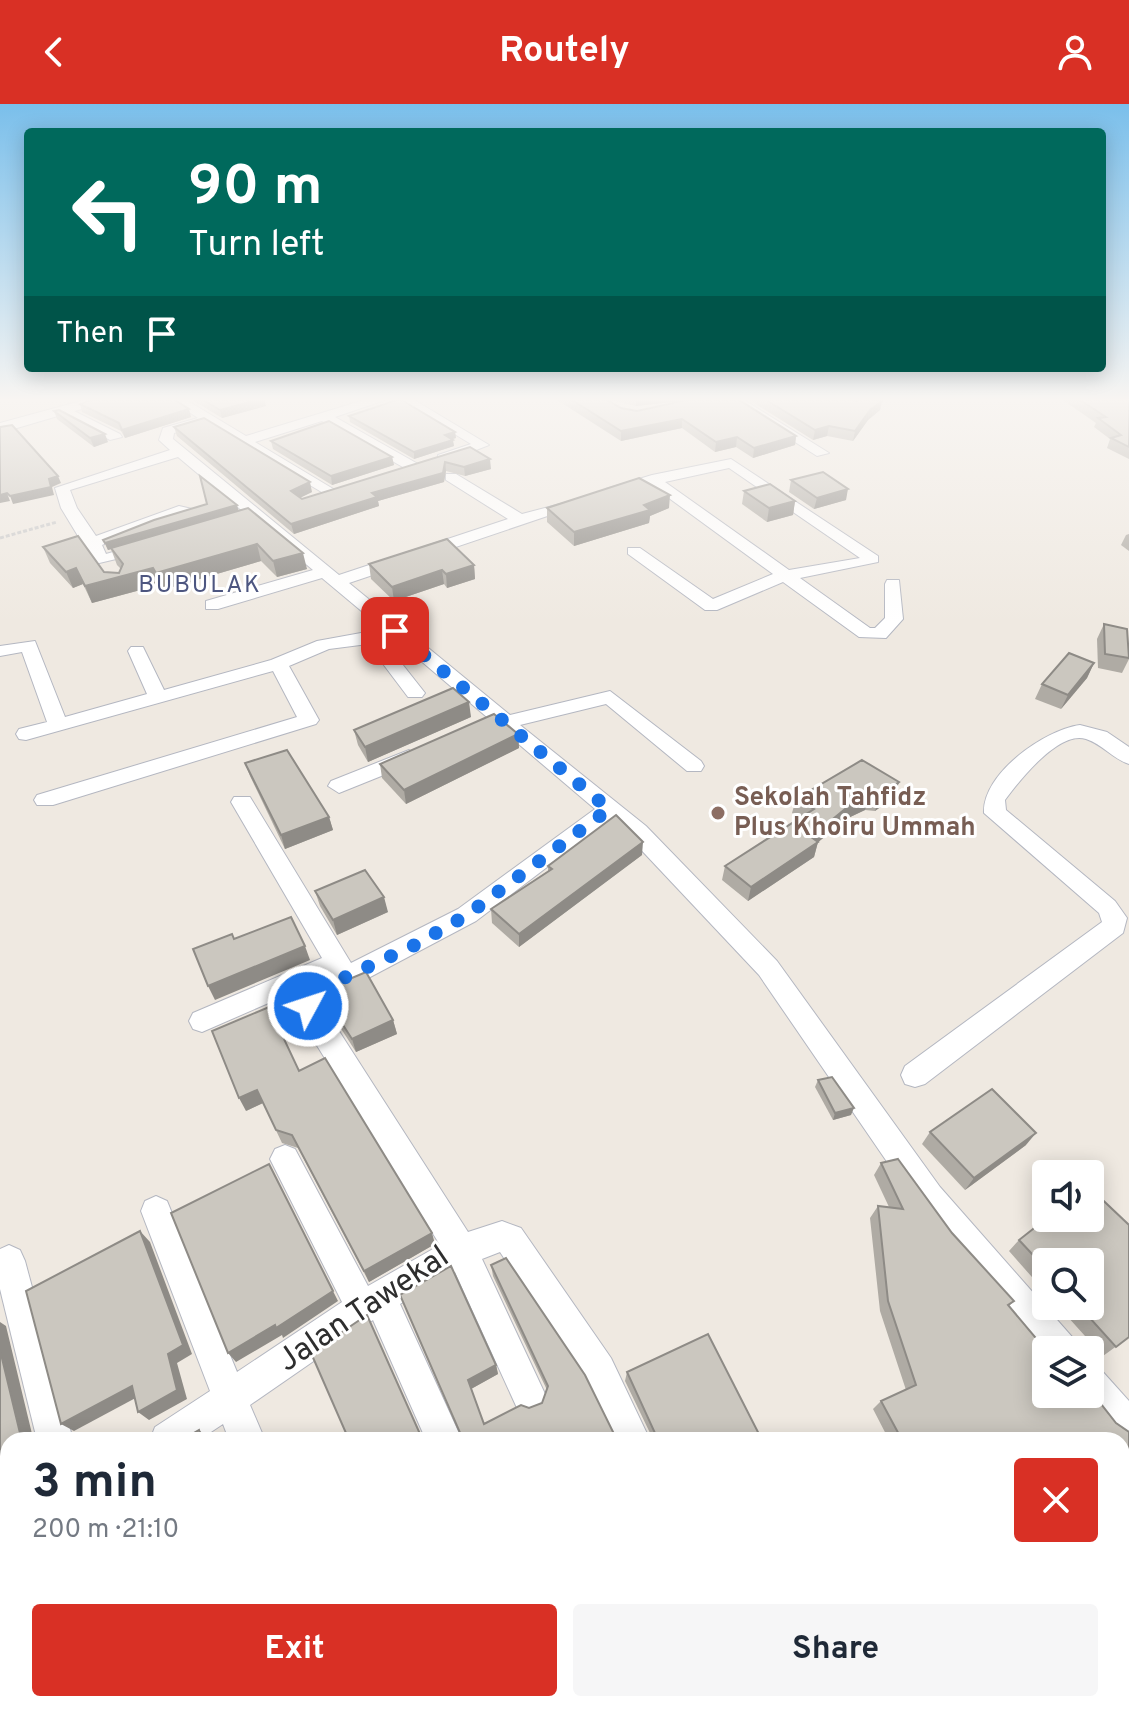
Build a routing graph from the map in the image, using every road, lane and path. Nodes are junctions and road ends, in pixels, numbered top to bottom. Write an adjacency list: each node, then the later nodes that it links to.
1 (104, 473): 12 (street)
2 (201, 473): 18 (street)
3 (304, 473): 10 (street)
4 (394, 473): 7 (street)
5 (681, 473): 9 (street)
6 (746, 473): 19 (street)
7 (388, 475)
8 (451, 477): 13 (street)
9 (652, 479): 13 (street); 19 (street)
10 (303, 502)
11 (184, 509): 15 (street)
12 (75, 517): 14 (path); 15 (street)
13 (519, 519): 18 (street)
14 (0, 538)
15 (93, 543): 16 (street)
16 (155, 545)
17 (634, 551): 19 (street)
18 (331, 576): 21 (street); 22 (street)
19 (782, 576): 20 (street)
20 (893, 584)
21 (212, 605)
22 (395, 631): 23 (street); 29 (street)
23 (373, 639): 26 (street); 27 (street)
24 (0, 651): 30 (street)
25 (137, 651): 28 (street)
26 (278, 664): 28 (street); 37 (street)
27 (415, 693)
28 (158, 697): 30 (street)
29 (502, 719): 31 (street); 35 (street); 39 (street)
30 (58, 725): 32 (street)
31 (472, 728)
32 (26, 734)
33 (426, 750): 36 (street)
34 (1129, 757): 42 (street)
35 (694, 766)
36 (339, 786)
37 (45, 800)
38 (242, 802): 40 (street)
39 (609, 809): 40 (street, Jalan Tawekal); 48 (street)
40 (342, 970): 41 (street); 45 (street, Jalan Tawekal)
41 (202, 1021)
42 (915, 1075)
43 (285, 1159): 47 (street)
44 (156, 1211): 51 (street)
45 (461, 1250): 47 (street, Jalan Tawekal); 49 (street); 57 (street)
46 (9, 1261): 53 (street)
47 (371, 1303): 51 (street, Jalan Tawekal); 56 (street)
48 (1049, 1336)
49 (529, 1396)
50 (1104, 1396): 52 (street)
51 (231, 1400): 54 (street, Jalan Tawekal); 55 (street)
52 (1125, 1415)
53 (53, 1432)
54 (181, 1432)
55 (244, 1432)
56 (440, 1432)
57 (628, 1432)

